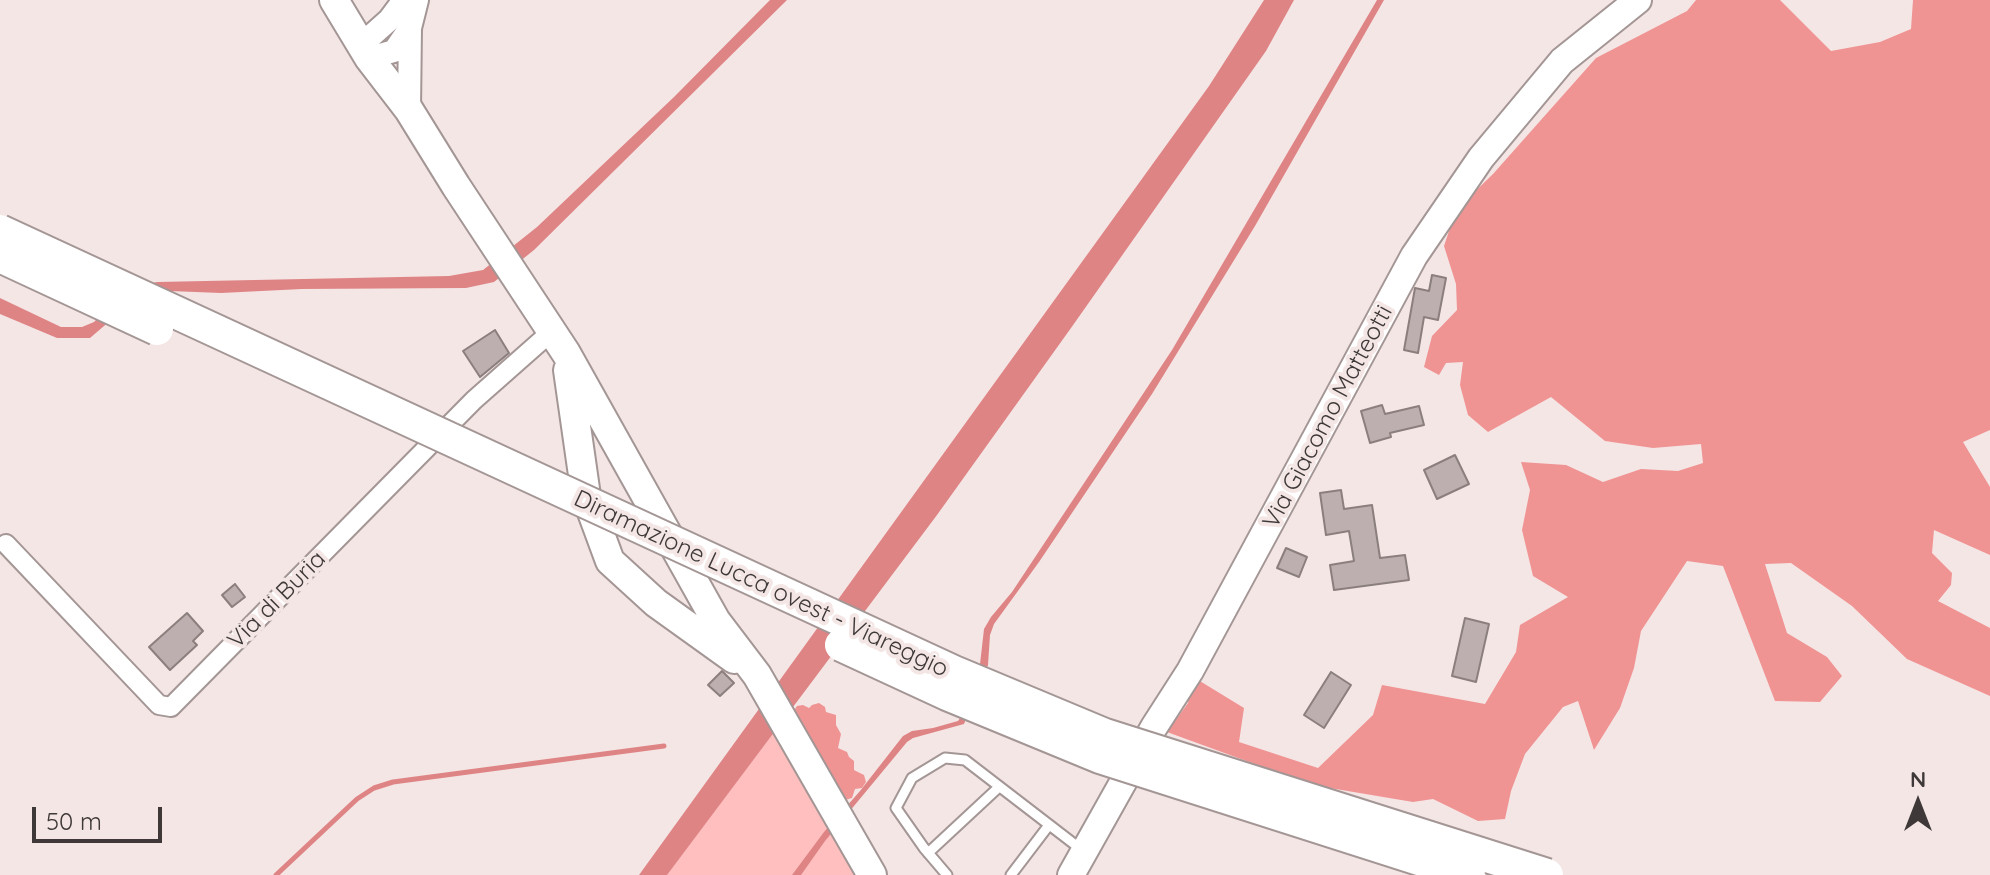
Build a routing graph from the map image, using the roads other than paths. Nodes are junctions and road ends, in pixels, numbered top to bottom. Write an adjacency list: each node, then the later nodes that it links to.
1 (404, 0): 5 (street)
2 (417, 0): 5 (street)
3 (1638, 0): 15 (main road, Via Giacomo Matteotti)
4 (338, 6): 5 (street); 6 (main road)
5 (400, 24): 6 (street); 7 (street)
6 (365, 51): 7 (main road)
7 (409, 110): 10 (main road)
8 (0, 231): 22 (highway, Diramazione Lucca ovest - Viareggio, bridge)
9 (0, 256): 21 (highway, Diramazione Lucca ovest - Viareggio, bridge)
10 (558, 342): 11 (street, Via di Buria); 12 (main road); 12 (main road)
11 (6, 544)
12 (757, 675): 17 (main road)
13 (999, 787): 14 (lane); 16 (lane); 16 (lane)
14 (1049, 825): 15 (lane); 19 (lane)
15 (1084, 851): 20 (main road, Via Giacomo Matteotti)
16 (928, 853): 18 (lane)
17 (872, 875)
18 (947, 875)
19 (1011, 875)
20 (1071, 875)
21 (1469, 875)
22 (1547, 875)

